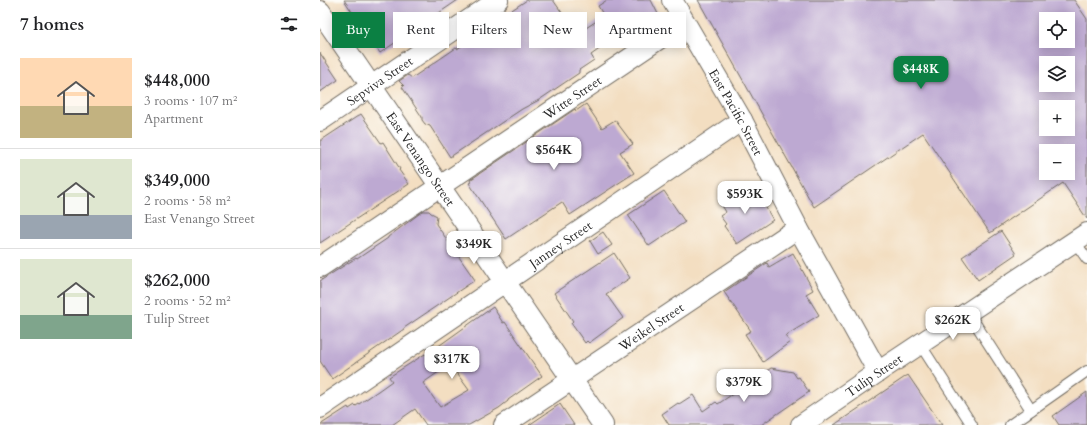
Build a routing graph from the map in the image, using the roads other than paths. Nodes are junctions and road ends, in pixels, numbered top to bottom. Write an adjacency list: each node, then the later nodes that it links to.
1 (498, 0): 7 (street, Sepviva Street)
2 (672, 0): 4 (street, East Pacific Street)
3 (320, 11): 7 (street, East Venango Street)
4 (679, 12)
5 (686, 25): 8 (street, East Pacific Street)
6 (645, 48): 10 (street, Witte Street)
7 (371, 86): 9 (street, Sepviva Street); 10 (street, East Venango Street)
8 (742, 120): 11 (street, East Pacific Street); 15 (street, Janney Street)
9 (320, 121)
10 (440, 186): 14 (street, Witte Street); 15 (street, East Venango Street)
11 (798, 228): 19 (street, East Pacific Street); 20 (street, Weikel Street)
12 (1081, 238): 13 (lane); 16 (street, Tulip Street)
13 (1087, 259)
14 (320, 267)
15 (505, 282): 20 (street, East Venango Street); 21 (street, Janney Street)
16 (968, 312): 17 (street, Tulip Street); 22 (lane)
17 (920, 344): 19 (street, Tulip Street); 26 (lane)
18 (1087, 371): 22 (lane)
19 (878, 372): 25 (street, Tulip Street)
20 (572, 379): 23 (street, Weikel Street); 24 (street, East Venango Street)
21 (320, 408)
22 (1031, 410): 27 (lane)
23 (504, 425)
24 (603, 425)
25 (801, 425)
26 (972, 425)
27 (1010, 425)

